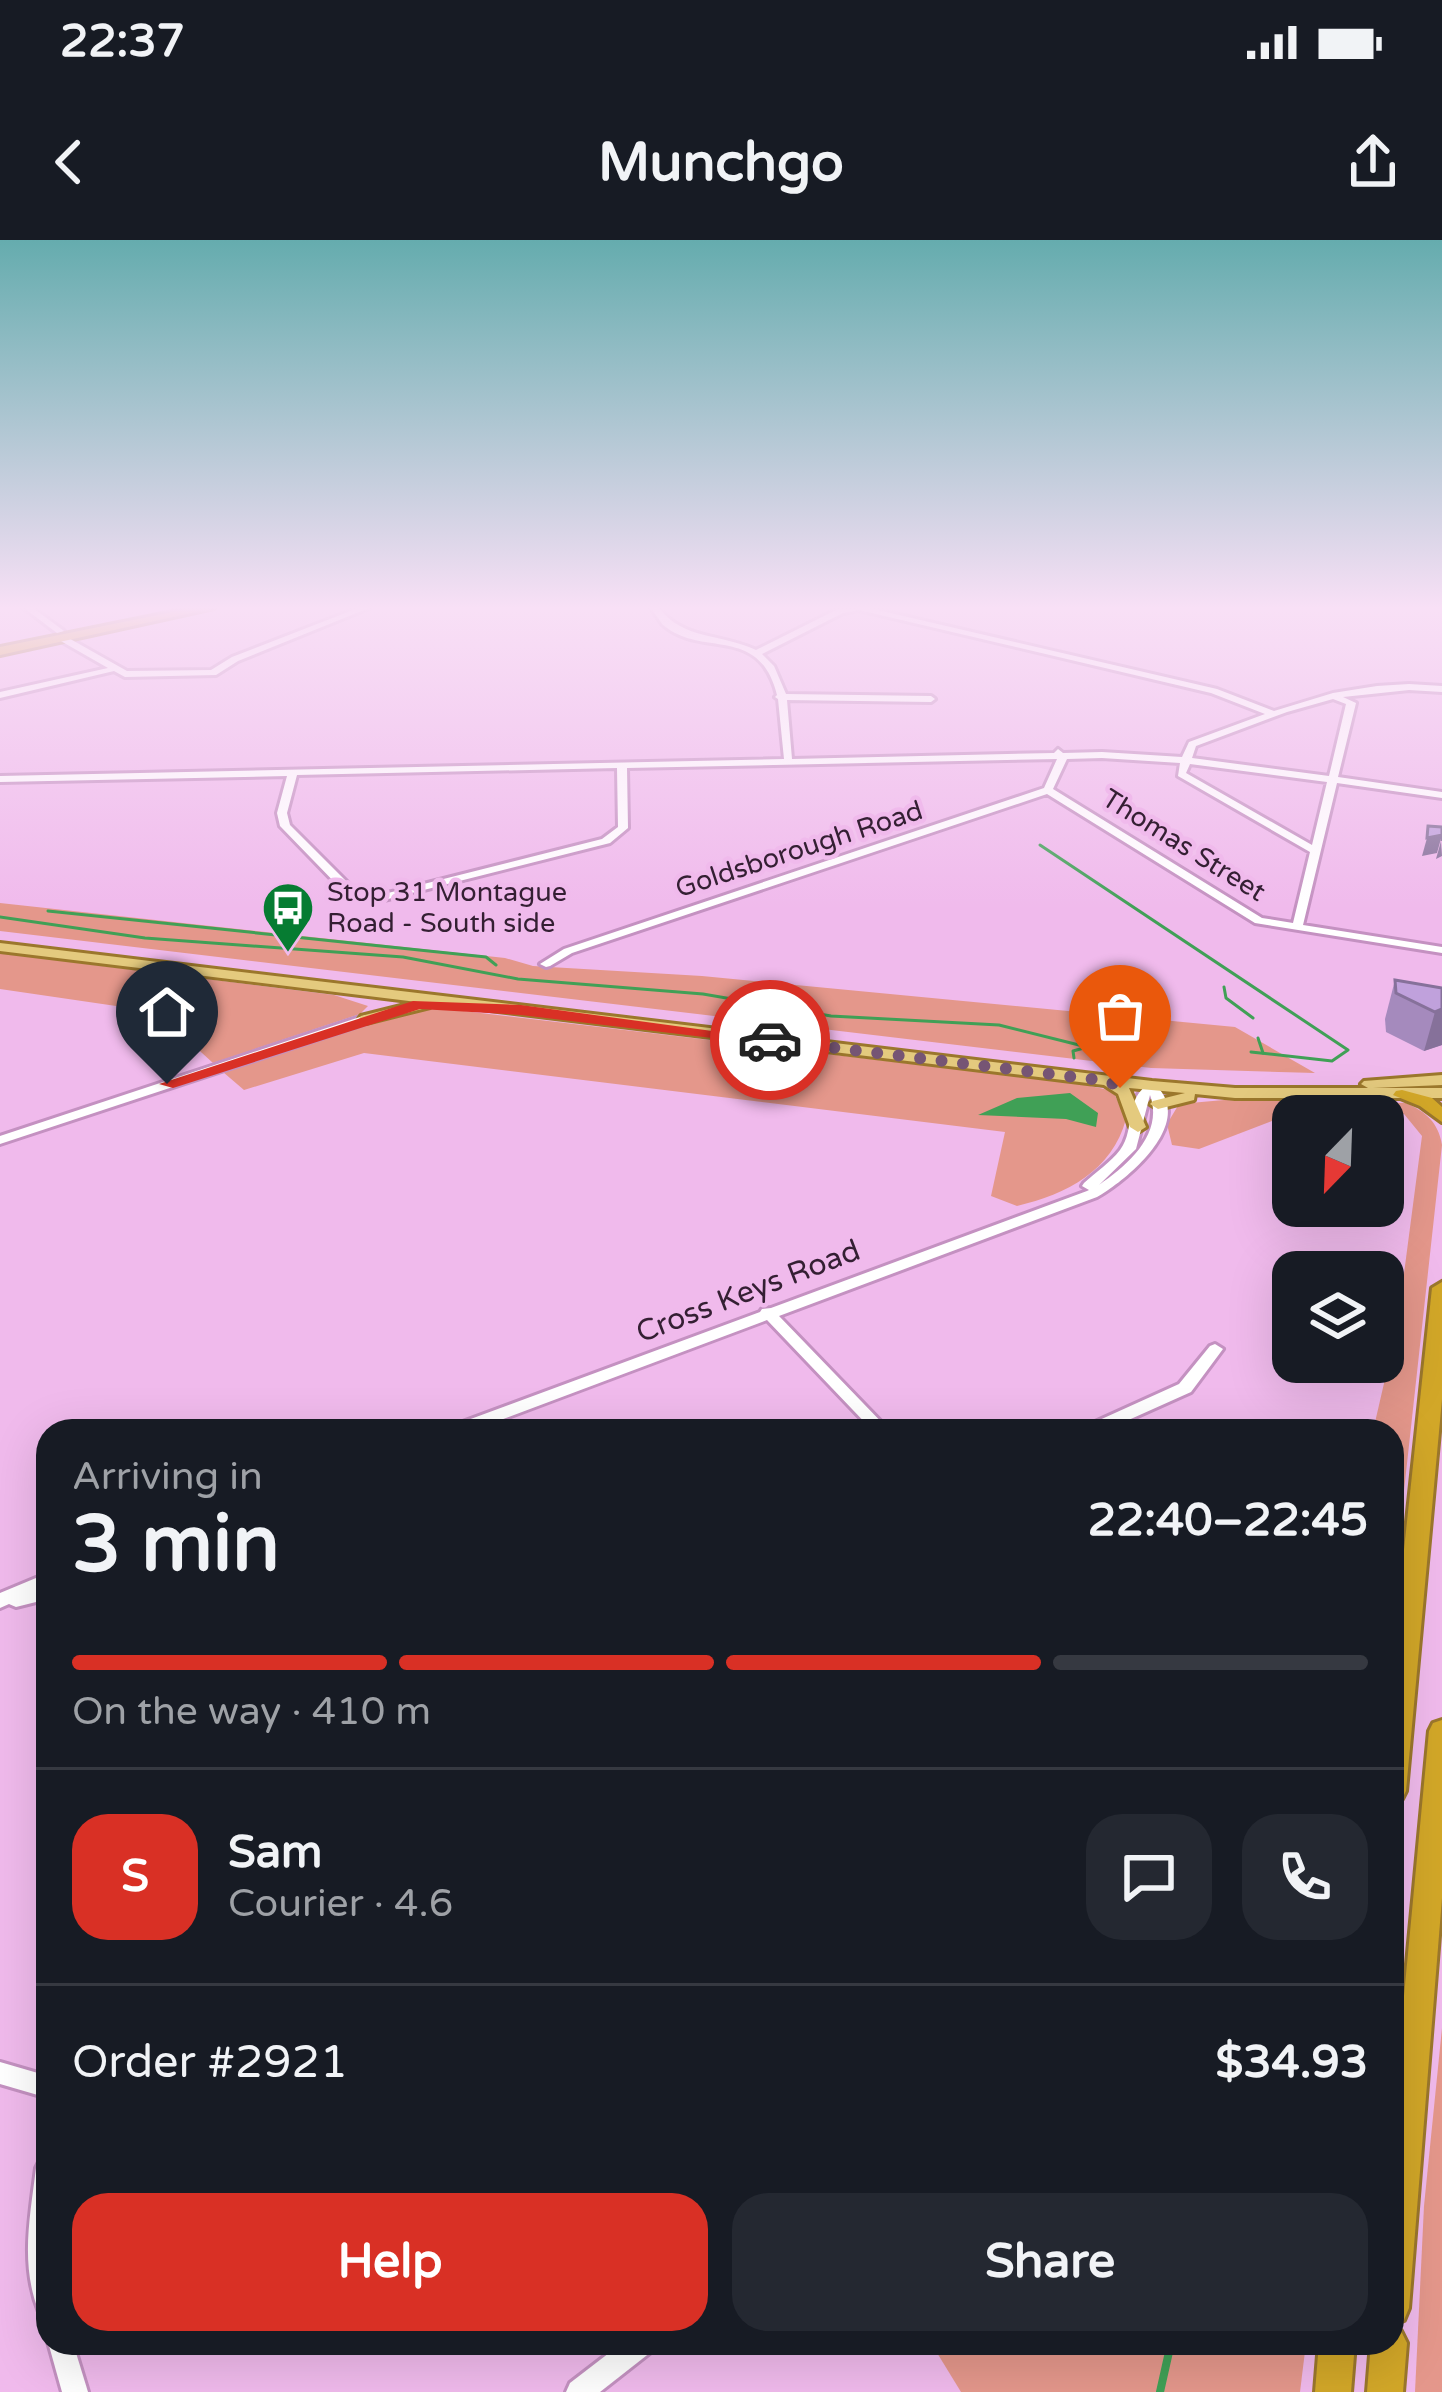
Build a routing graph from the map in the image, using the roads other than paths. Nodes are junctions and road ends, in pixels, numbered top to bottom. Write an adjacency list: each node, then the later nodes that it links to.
1 (781, 708): 6 (street)
2 (1259, 708): 5 (street)
3 (1292, 708): 5 (street)
4 (1350, 708): 14 (street)
5 (1274, 714): 9 (street)
6 (788, 739): 7 (street); 10 (street)
7 (788, 758): 10 (street); 11 (street)
8 (1055, 758): 9 (street); 10 (street); 10 (street); 16 (street)
9 (1185, 758): 14 (street); 18 (street)
10 (813, 760): 11 (street)
11 (680, 763): 12 (street)
12 (622, 764): 13 (street); 13 (street)
13 (293, 772): 15 (street)
14 (1335, 777): 17 (street); 18 (street)
15 (0, 779)
16 (1048, 790): 19 (street, Thomas Street); 23 (street, Goldsborough Road)
17 (1442, 792)
18 (1315, 851): 19 (street)
19 (1297, 928): 22 (street, Thomas Street)
20 (0, 937): 27 (main road)
21 (0, 946): 24 (main road)
22 (1442, 950)
23 (546, 964)
24 (313, 985): 25 (main road); 26 (main road)
25 (521, 1010): 26 (main road); 29 (main road)
26 (366, 1019): 39 (street)
27 (1038, 1063): 30 (main road); 31 (main road)
28 (1442, 1080): 30 (main road)
29 (1108, 1081): 31 (main road); 38 (main road)
30 (1215, 1081): 31 (main road)
31 (1152, 1086): 33 (main road); 36 (street); 38 (street, Cross Keys Road)
32 (1442, 1093): 34 (main road)
33 (1314, 1094): 34 (main road); 36 (main road)
34 (1402, 1095)
35 (1404, 1096): 37 (highway)
36 (1158, 1104): 40 (street, Cross Keys Road)
37 (1442, 1118)
38 (1138, 1127): 40 (street, Cross Keys Road)
39 (0, 1140)
40 (1060, 1203): 42 (street, Cross Keys Road)
41 (1442, 1288): 50 (highway)
42 (767, 1312): 44 (street, Cross Keys Road); 45 (street)
43 (1215, 1349): 46 (street)
44 (486, 1419)
45 (870, 1419)
46 (1117, 1419)
47 (36, 1585): 49 (street)
48 (36, 1595): 49 (street)
49 (0, 1603)
50 (1404, 1670)
51 (1442, 1731): 54 (highway)
52 (0, 2073): 53 (street)
53 (36, 2084)
54 (1404, 2170)
55 (64, 2355): 59 (street)
56 (627, 2355): 60 (street)
57 (1336, 2355): 61 (highway)
58 (1388, 2355): 62 (highway)
59 (75, 2392)
60 (579, 2392)
61 (1333, 2392)
62 (1385, 2392)

